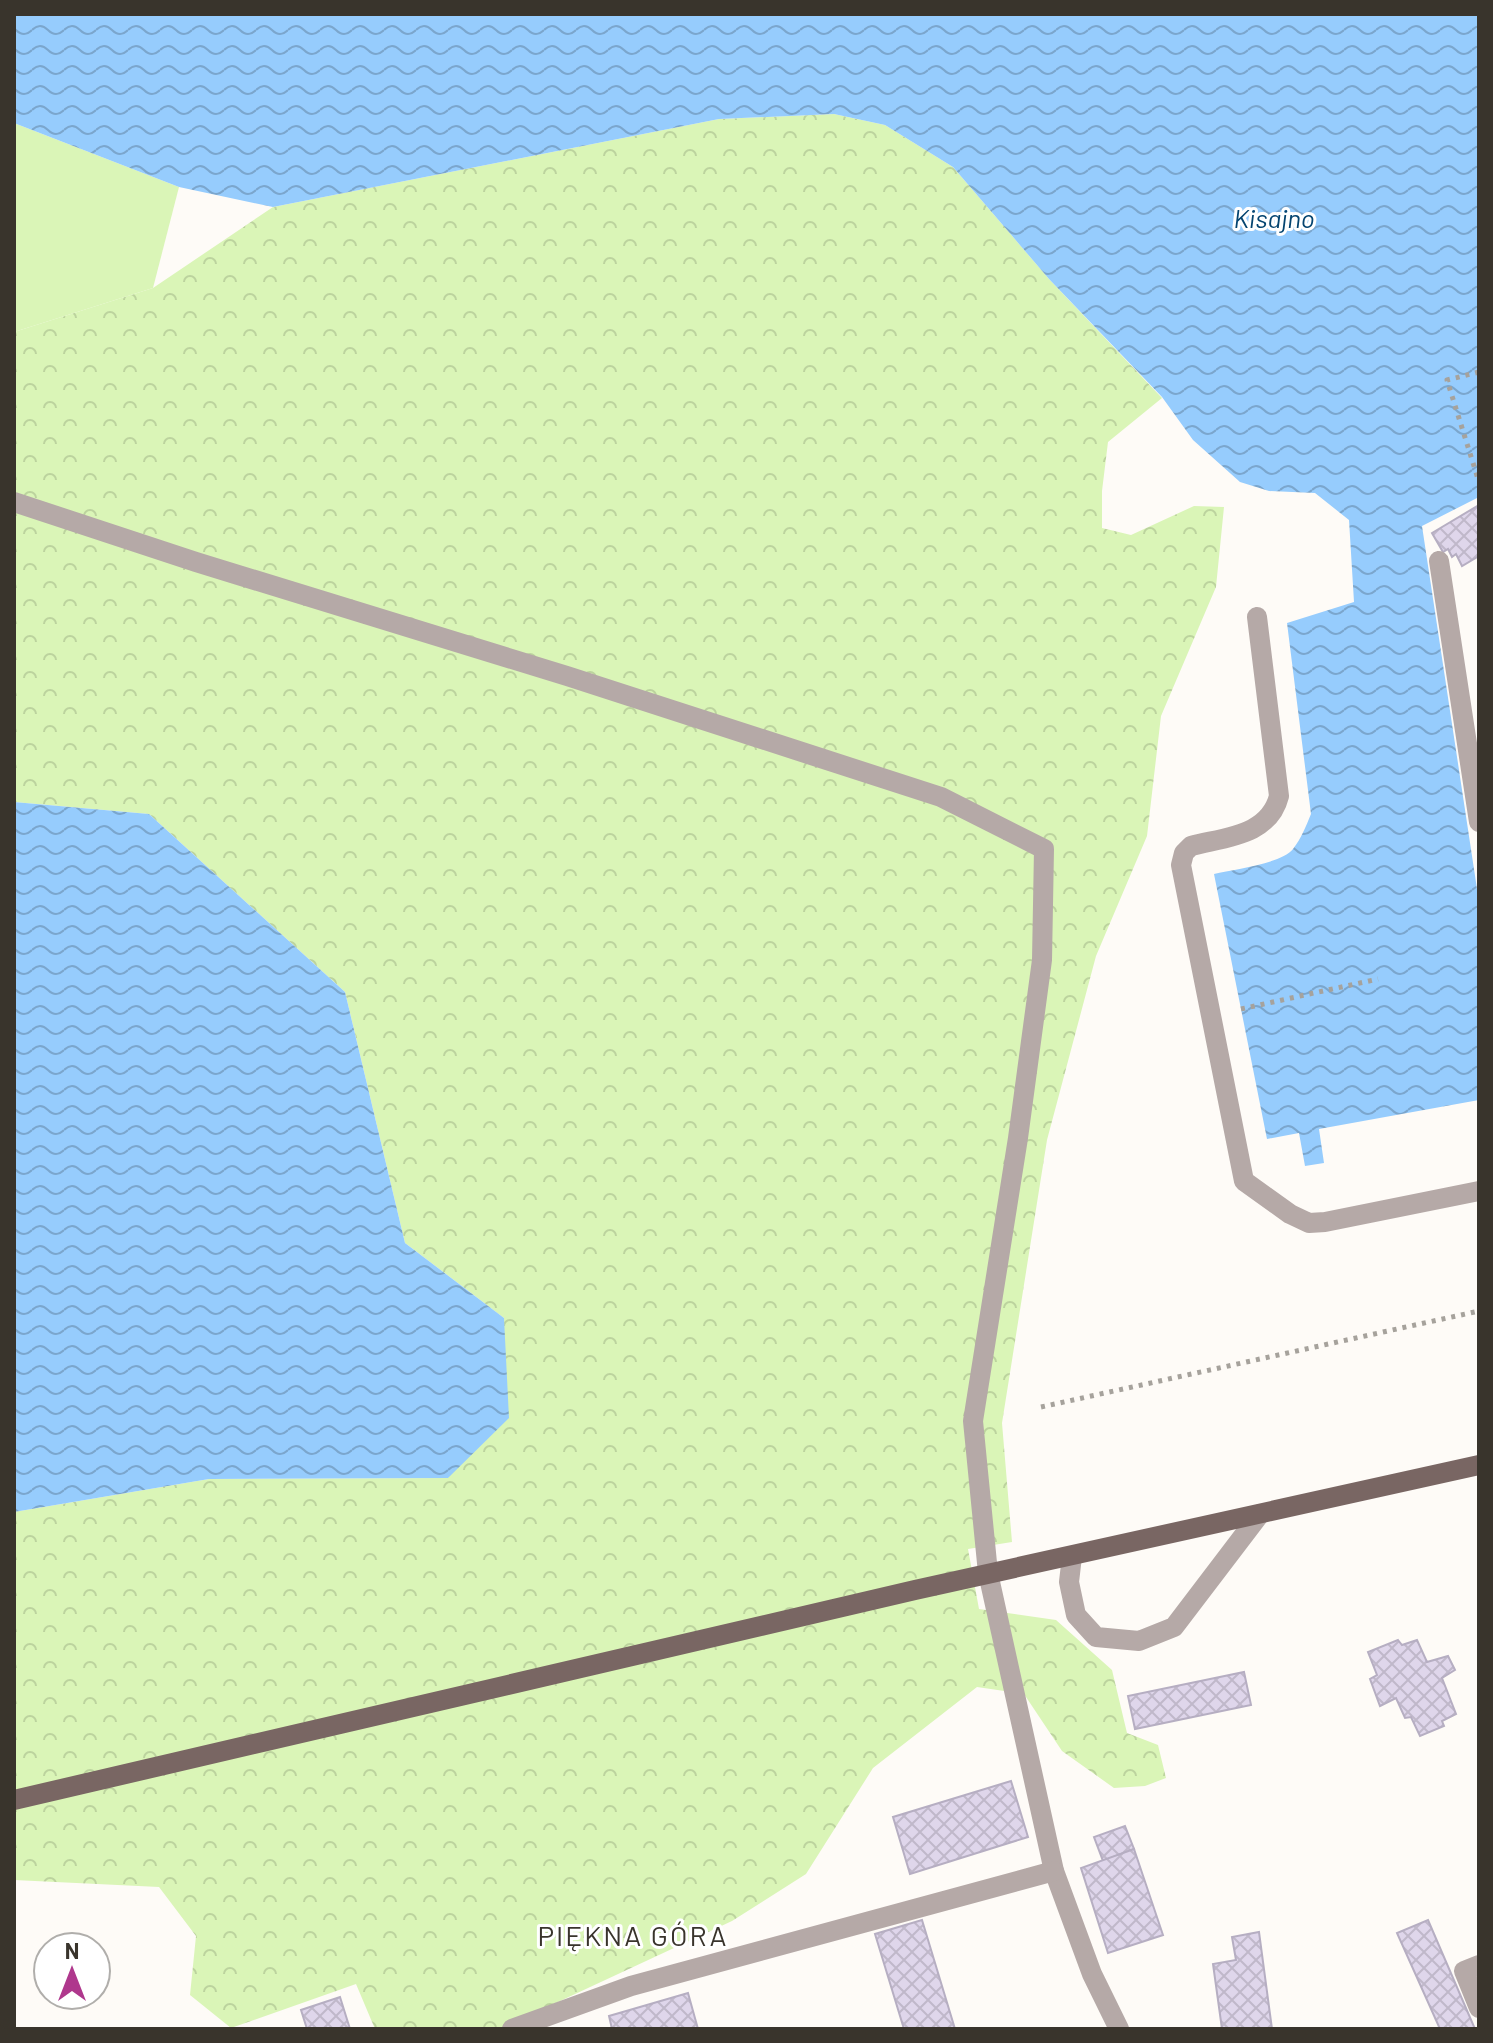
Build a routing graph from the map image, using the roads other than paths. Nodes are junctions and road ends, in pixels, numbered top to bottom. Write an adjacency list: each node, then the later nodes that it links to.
1 (14, 502): 9 (street)
2 (1439, 561): 4 (street)
3 (1257, 617): 5 (street)
4 (1479, 822)
5 (1479, 1191)
6 (1479, 1465): 7 (main road)
7 (1260, 1514): 8 (main road); 8 (street)
8 (1072, 1556): 9 (main road)
9 (988, 1573): 10 (main road); 11 (street)
10 (14, 1800)
11 (1054, 1871): 14 (street); 15 (street)
12 (1479, 1965): 13 (street)
13 (1479, 2008)
14 (512, 2029)
15 (1119, 2029)

